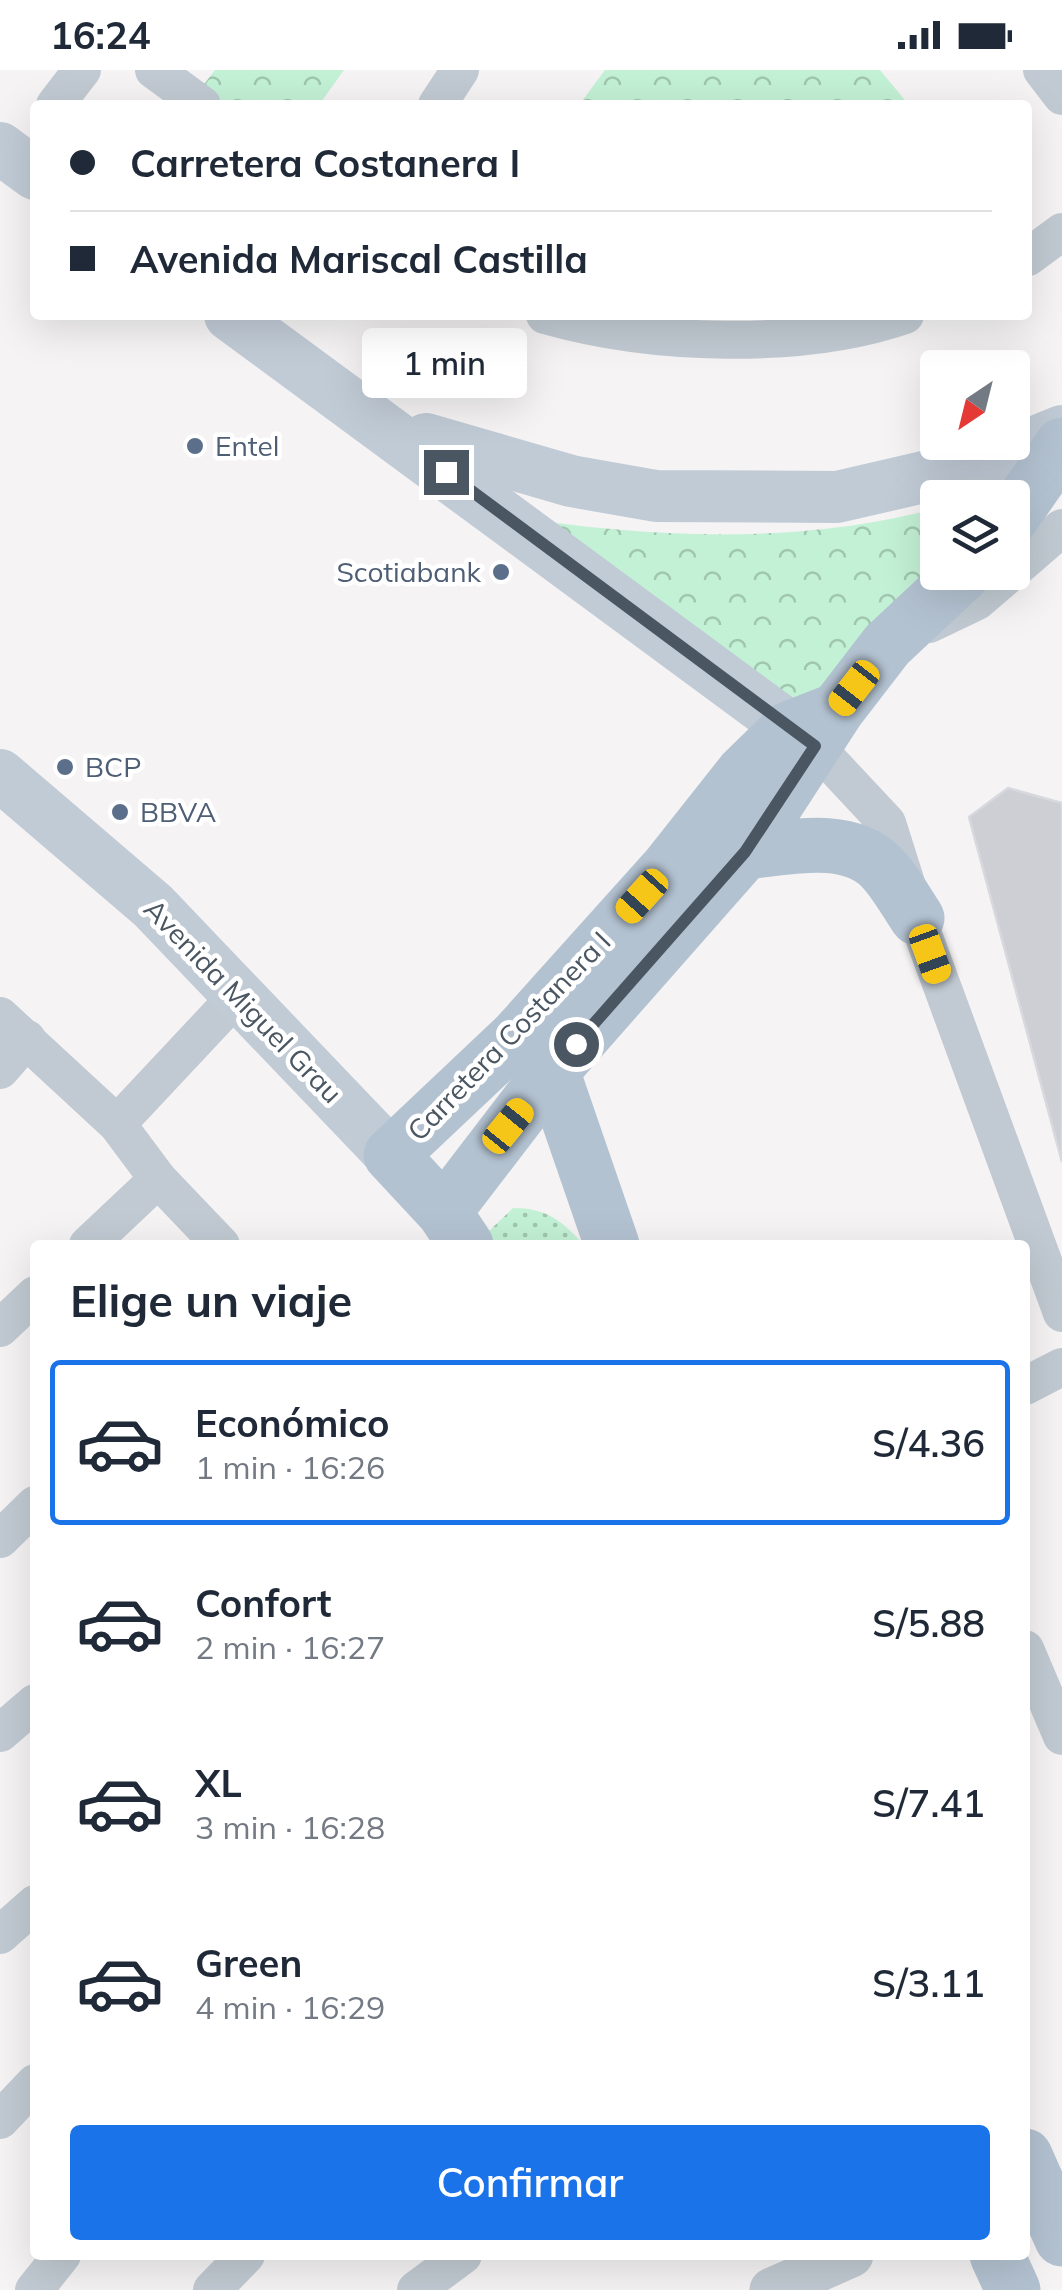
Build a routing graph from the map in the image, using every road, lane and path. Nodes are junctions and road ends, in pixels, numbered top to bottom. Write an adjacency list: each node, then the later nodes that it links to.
1 (82, 70): 6 (street)
2 (154, 70): 7 (street)
3 (460, 70): 8 (street)
4 (1042, 70): 5 (street)
5 (1062, 96)
6 (59, 100)
7 (195, 100)
8 (440, 100)
9 (1062, 232): 10 (street)
10 (1032, 254)
11 (237, 320): 14 (main road)
12 (570, 320): 13 (street)
13 (880, 320)
14 (383, 426): 15 (main road); 23 (main road)
15 (1062, 431)
16 (1062, 445): 17 (main road)
17 (1030, 491)
18 (1062, 528): 19 (street)
19 (1030, 556)
20 (946, 590): 22 (main road, Carretera Costanera I)
21 (990, 590): 22 (street)
22 (886, 646): 23 (main road, Carretera Costanera I)
23 (814, 728): 25 (main road, Carretera Costanera I); 26 (street); 32 (main road, Carretera Costanera I)
24 (0, 775): 27 (main road, Avenida Miguel Grau)
25 (745, 852): 26 (main road); 30 (main road, Carretera Costanera I)
26 (917, 918): 39 (street)
27 (236, 997): 31 (street); 32 (main road, Avenida Miguel Grau)
28 (14, 1028): 29 (street); 31 (street)
29 (0, 1070)
30 (552, 1071): 34 (main road, Carretera Costanera I); 37 (main road)
31 (117, 1124): 33 (street)
32 (391, 1156): 34 (main road, Avenida Miguel Grau)
33 (158, 1179): 35 (street); 36 (street)
34 (455, 1228)
35 (93, 1240)
36 (216, 1240)
37 (610, 1240)
38 (30, 1300): 40 (street)
39 (1062, 1313)
40 (0, 1328)
41 (1062, 1367): 42 (street)
42 (1030, 1383)
43 (30, 1510): 44 (street)
44 (0, 1538)
45 (1030, 1660): 48 (street)
46 (30, 1706): 47 (street)
47 (0, 1733)
48 (1062, 1736)
49 (30, 1908): 50 (street)
50 (0, 1935)
51 (30, 2088): 52 (street)
52 (0, 2120)
53 (1030, 2167): 54 (main road)
54 (1062, 2239)
55 (58, 2260): 59 (street)
56 (241, 2260): 60 (street)
57 (456, 2260): 61 (street)
58 (999, 2260): 62 (main road)
59 (34, 2290)
60 (212, 2290)
61 (416, 2290)
62 (1013, 2290)

